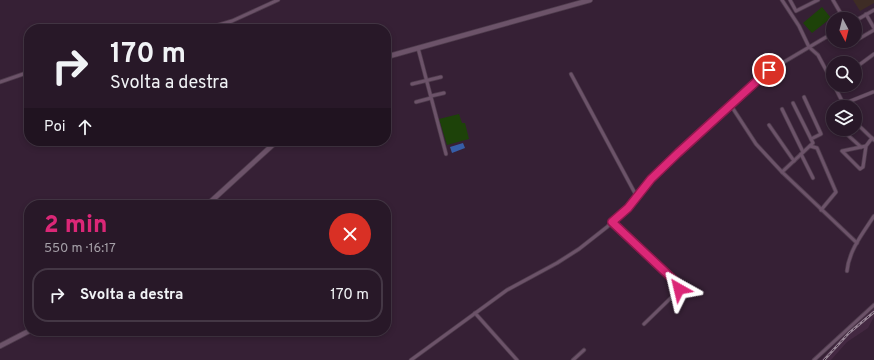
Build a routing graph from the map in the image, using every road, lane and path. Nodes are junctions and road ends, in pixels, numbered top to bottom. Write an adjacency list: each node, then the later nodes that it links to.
1 (278, 0): 11 (street)
2 (590, 0): 16 (main road)
3 (782, 0): 15 (street)
4 (790, 0): 5 (street)
5 (818, 0)
6 (833, 0): 8 (street)
7 (874, 10): 9 (street)
8 (840, 12)
9 (866, 14): 10 (street); 12 (street)
10 (862, 16)
11 (222, 24)
12 (874, 29): 14 (street)
13 (826, 37): 15 (street)
14 (862, 37)
15 (809, 47): 20 (street); 34 (street)
16 (418, 48): 18 (main road); 24 (street)
17 (874, 54): 19 (street)
18 (391, 56)
19 (862, 63)
20 (826, 69)
21 (24, 74): 25 (street)
22 (571, 74): 50 (street)
23 (441, 77): 24 (street)
24 (427, 81): 26 (street); 29 (street)
25 (0, 82)
26 (412, 84)
27 (873, 92): 31 (street)
28 (444, 93): 29 (street)
29 (431, 97): 32 (street); 46 (street)
30 (804, 98): 39 (street)
31 (856, 100)
32 (416, 102)
33 (793, 103): 39 (street)
34 (730, 104): 48 (street); 50 (street)
35 (782, 109): 45 (street)
36 (770, 125): 47 (street)
37 (862, 129): 40 (street)
38 (849, 136): 44 (street)
39 (811, 139): 42 (street)
40 (873, 139): 43 (street)
41 (272, 146): 51 (main road)
42 (810, 146): 45 (street); 52 (street)
43 (866, 146): 44 (street); 44 (street)
44 (861, 147)
45 (802, 153): 47 (street); 49 (street)
46 (446, 154)
47 (794, 161): 48 (street)
48 (782, 172): 52 (street)
49 (813, 178)
50 (637, 197): 54 (street)
51 (212, 200)
52 (821, 210): 55 (street)
53 (874, 216): 55 (street)
54 (612, 222): 58 (street); 59 (street)
55 (857, 243): 56 (street)
56 (847, 271)
57 (874, 305): 66 (street)
58 (475, 313): 63 (street); 64 (street)
59 (644, 324)
60 (24, 334): 61 (main road)
61 (0, 346)
62 (584, 350): 65 (street)
63 (411, 360)
64 (517, 360)
65 (573, 360)
66 (814, 360)

